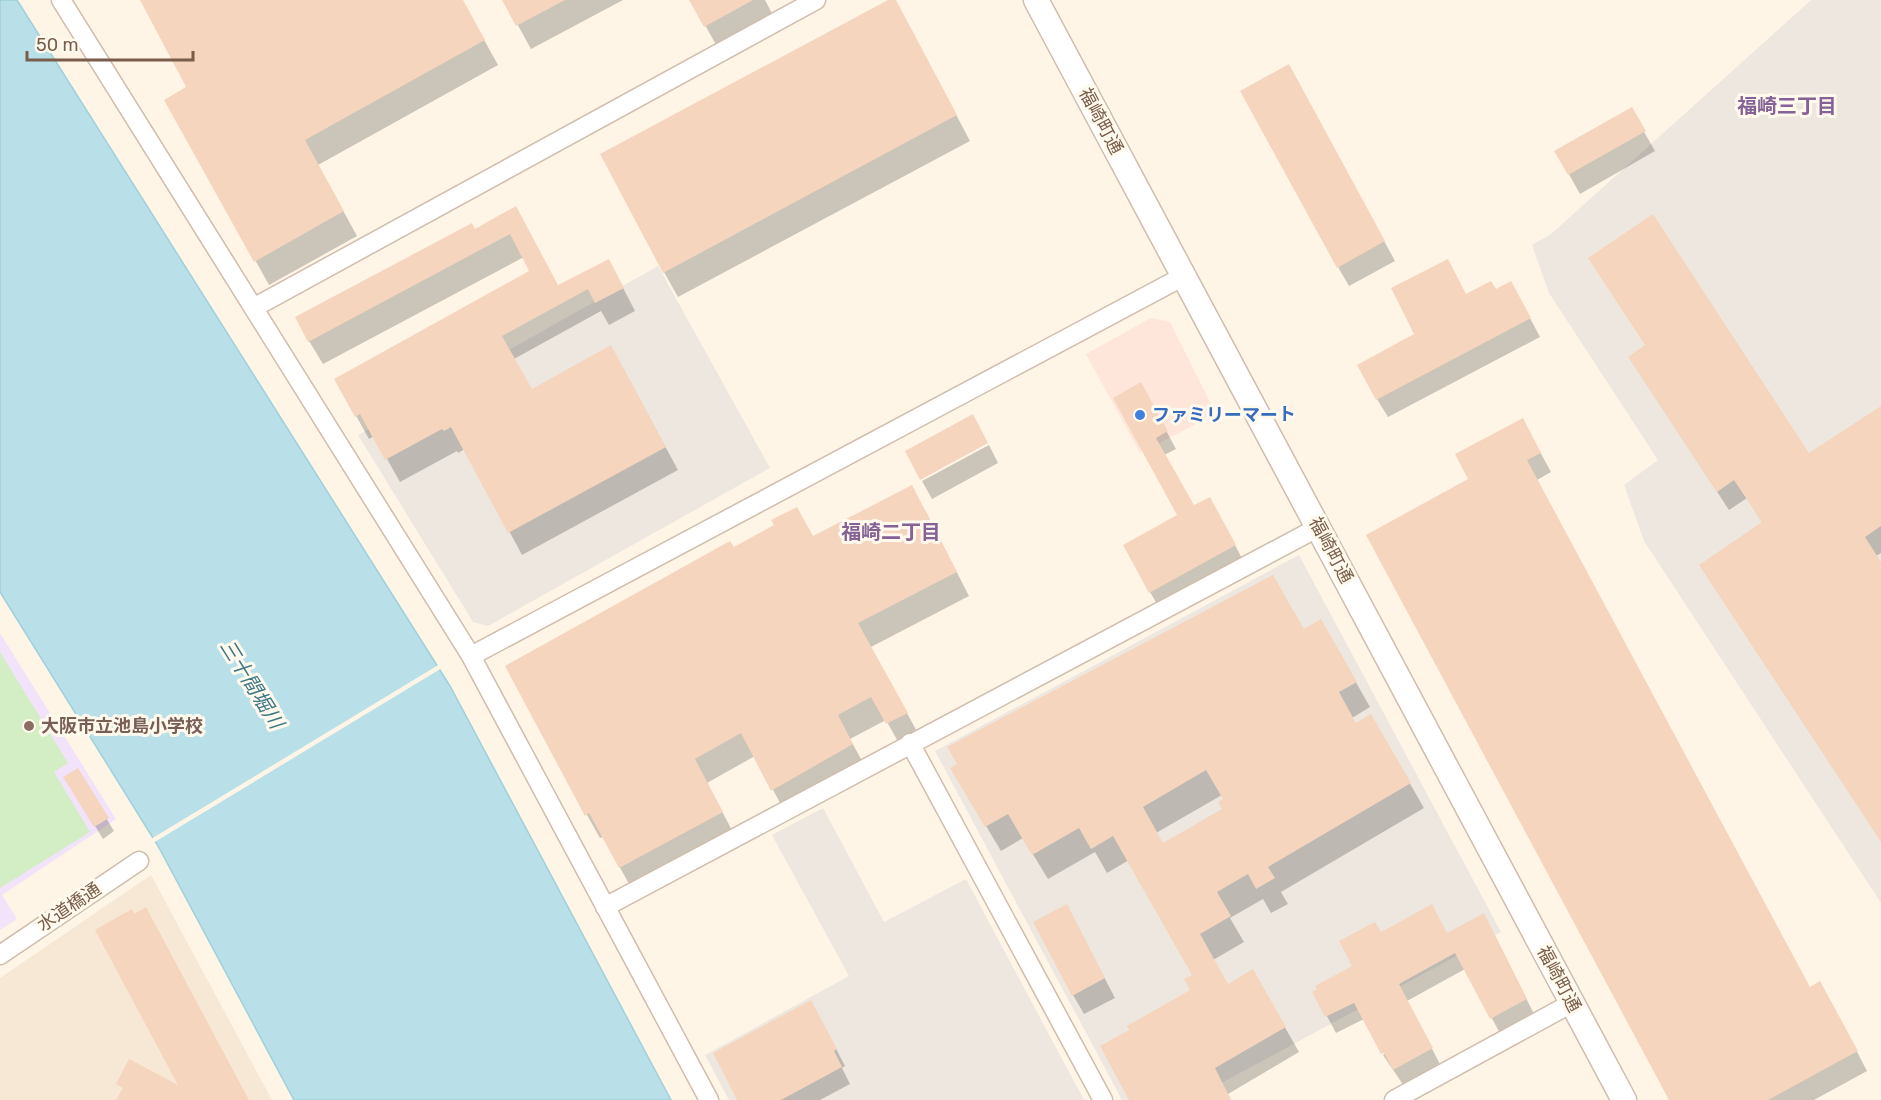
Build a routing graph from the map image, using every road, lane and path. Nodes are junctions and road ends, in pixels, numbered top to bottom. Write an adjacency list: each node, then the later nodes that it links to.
1 (61, 0): 5 (street)
2 (816, 0): 5 (street)
3 (1036, 0): 4 (street, 福崎町通)
4 (1184, 276): 6 (street, 福崎町通); 7 (street)
5 (255, 306): 7 (street)
6 (1319, 527): 8 (street); 12 (street, 福崎町通)
7 (471, 656): 10 (street)
8 (910, 743): 10 (street); 14 (street)
9 (139, 861): 11 (street, 水道橋通)
10 (605, 907): 13 (street)
11 (0, 955)
12 (1572, 1003): 15 (street); 16 (street, 福崎町通)
13 (709, 1100)
14 (1103, 1100)
15 (1394, 1100)
16 (1624, 1100)

